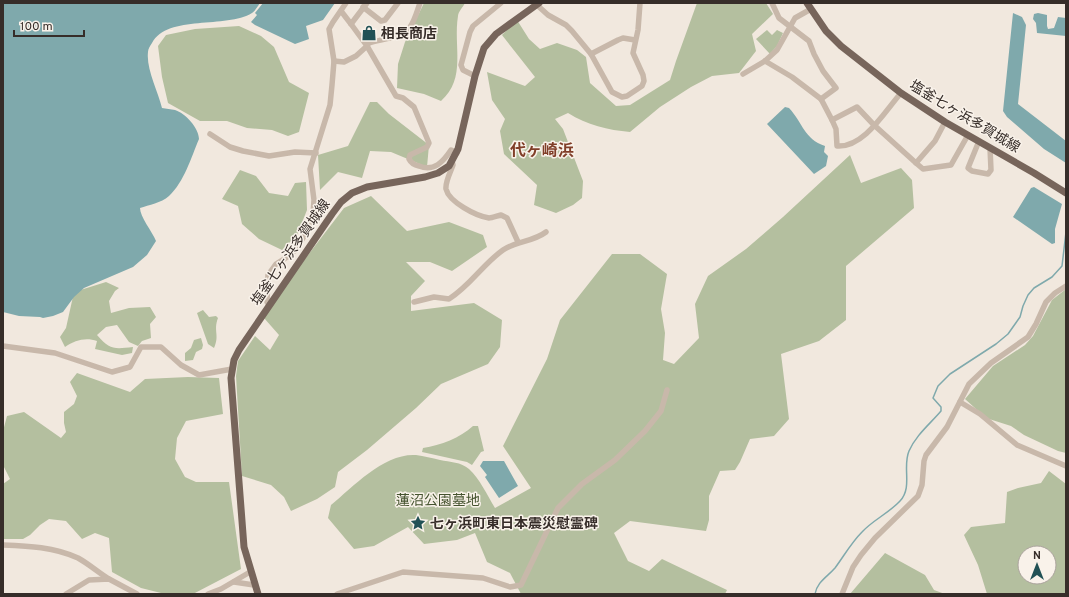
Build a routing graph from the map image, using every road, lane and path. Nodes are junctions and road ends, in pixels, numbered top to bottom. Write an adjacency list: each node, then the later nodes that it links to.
1 (346, 3): 10 (street)
2 (398, 3): 8 (street)
3 (420, 3): 14 (street)
4 (501, 3): 19 (street)
5 (640, 3): 13 (street)
6 (772, 3): 12 (street)
7 (538, 4): 15 (street); 19 (main road, 塩釜七ヶ浜多賀城線)
8 (365, 5): 11 (street)
9 (809, 6): 12 (street); 20 (main road, 塩釜七ヶ浜多賀城線)
10 (341, 11): 11 (street); 16 (street)
11 (351, 24): 14 (street)
12 (790, 26): 17 (street); 21 (street)
13 (635, 40): 15 (street); 15 (street)
14 (367, 46): 16 (street); 30 (street)
15 (591, 54)
16 (334, 61): 29 (street)
17 (765, 61): 18 (street); 21 (street)
18 (744, 74)
19 (475, 76): 30 (main road, 塩釜七ヶ浜多賀城線)
20 (901, 93): 23 (main road, 塩釜七ヶ浜多賀城線); 24 (street)
21 (821, 99): 22 (street)
22 (832, 120): 24 (street); 24 (street)
23 (945, 122): 26 (main road, 塩釜七ヶ浜多賀城線); 32 (street)
24 (874, 125): 32 (street)
25 (210, 134): 29 (street)
26 (968, 135): 27 (main road, 塩釜七ヶ浜多賀城線); 32 (street)
27 (979, 141): 28 (main road, 塩釜七ヶ浜多賀城線); 28 (street)
28 (990, 148): 33 (main road, 塩釜七ヶ浜多賀城線)
29 (316, 153): 38 (street)
30 (457, 153): 31 (main road, 塩釜七ヶ浜多賀城線)
31 (452, 161): 35 (street); 38 (main road, 塩釜七ヶ浜多賀城線)
32 (916, 163)
33 (1066, 193)
34 (546, 232): 35 (street)
35 (518, 242): 37 (street)
36 (1066, 286): 42 (street)
37 (414, 302)
38 (269, 305): 40 (main road, 塩釜七ヶ浜多賀城線)
39 (4, 346): 40 (street)
40 (232, 369): 45 (main road, 塩釜七ヶ浜多賀城線)
41 (667, 390): 49 (street)
42 (960, 402): 43 (street); 56 (street)
43 (1066, 466)
44 (3, 545): 46 (street)
45 (250, 572): 47 (street); 48 (main road, 塩釜七ヶ浜多賀城線)
46 (109, 579): 50 (street); 51 (street)
47 (234, 582): 48 (street); 52 (street)
48 (254, 585): 53 (main road, 塩釜七ヶ浜多賀城線)
49 (357, 588): 54 (street); 55 (street)
50 (66, 594)
51 (137, 594)
52 (208, 594)
53 (258, 594)
54 (337, 594)
55 (358, 594)
56 (842, 594)

